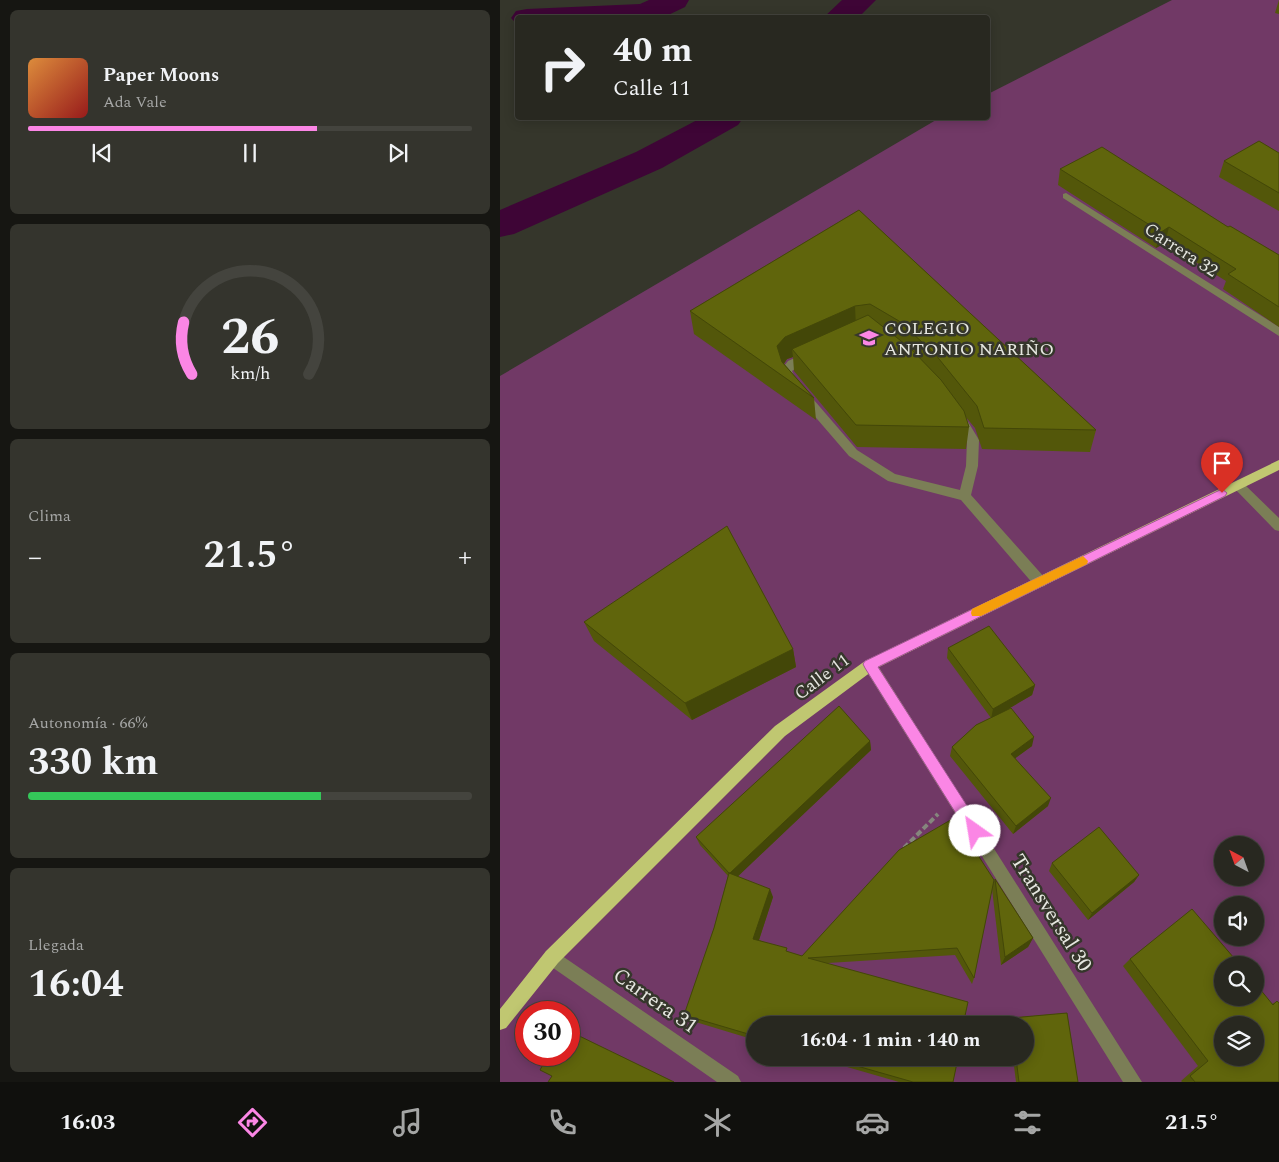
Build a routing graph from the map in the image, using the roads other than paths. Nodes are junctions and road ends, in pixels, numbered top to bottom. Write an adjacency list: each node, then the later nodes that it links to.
1 (1066, 196): 2 (street, Carrera 32)
2 (1279, 332)
3 (818, 352): 7 (street)
4 (956, 410): 7 (street)
5 (1279, 465): 6 (main road, Calle 11)
6 (1238, 485): 8 (street); 9 (main road, Calle 11)
7 (965, 496): 9 (street)
8 (1279, 526)
9 (1040, 582): 10 (main road, Calle 11)
10 (870, 664): 11 (main road, Calle 11); 14 (street, Transversal 30)
11 (552, 957): 12 (main road, Calle 11); 13 (street, Carrera 31)
12 (500, 1022)
13 (732, 1082)
14 (1133, 1082)

